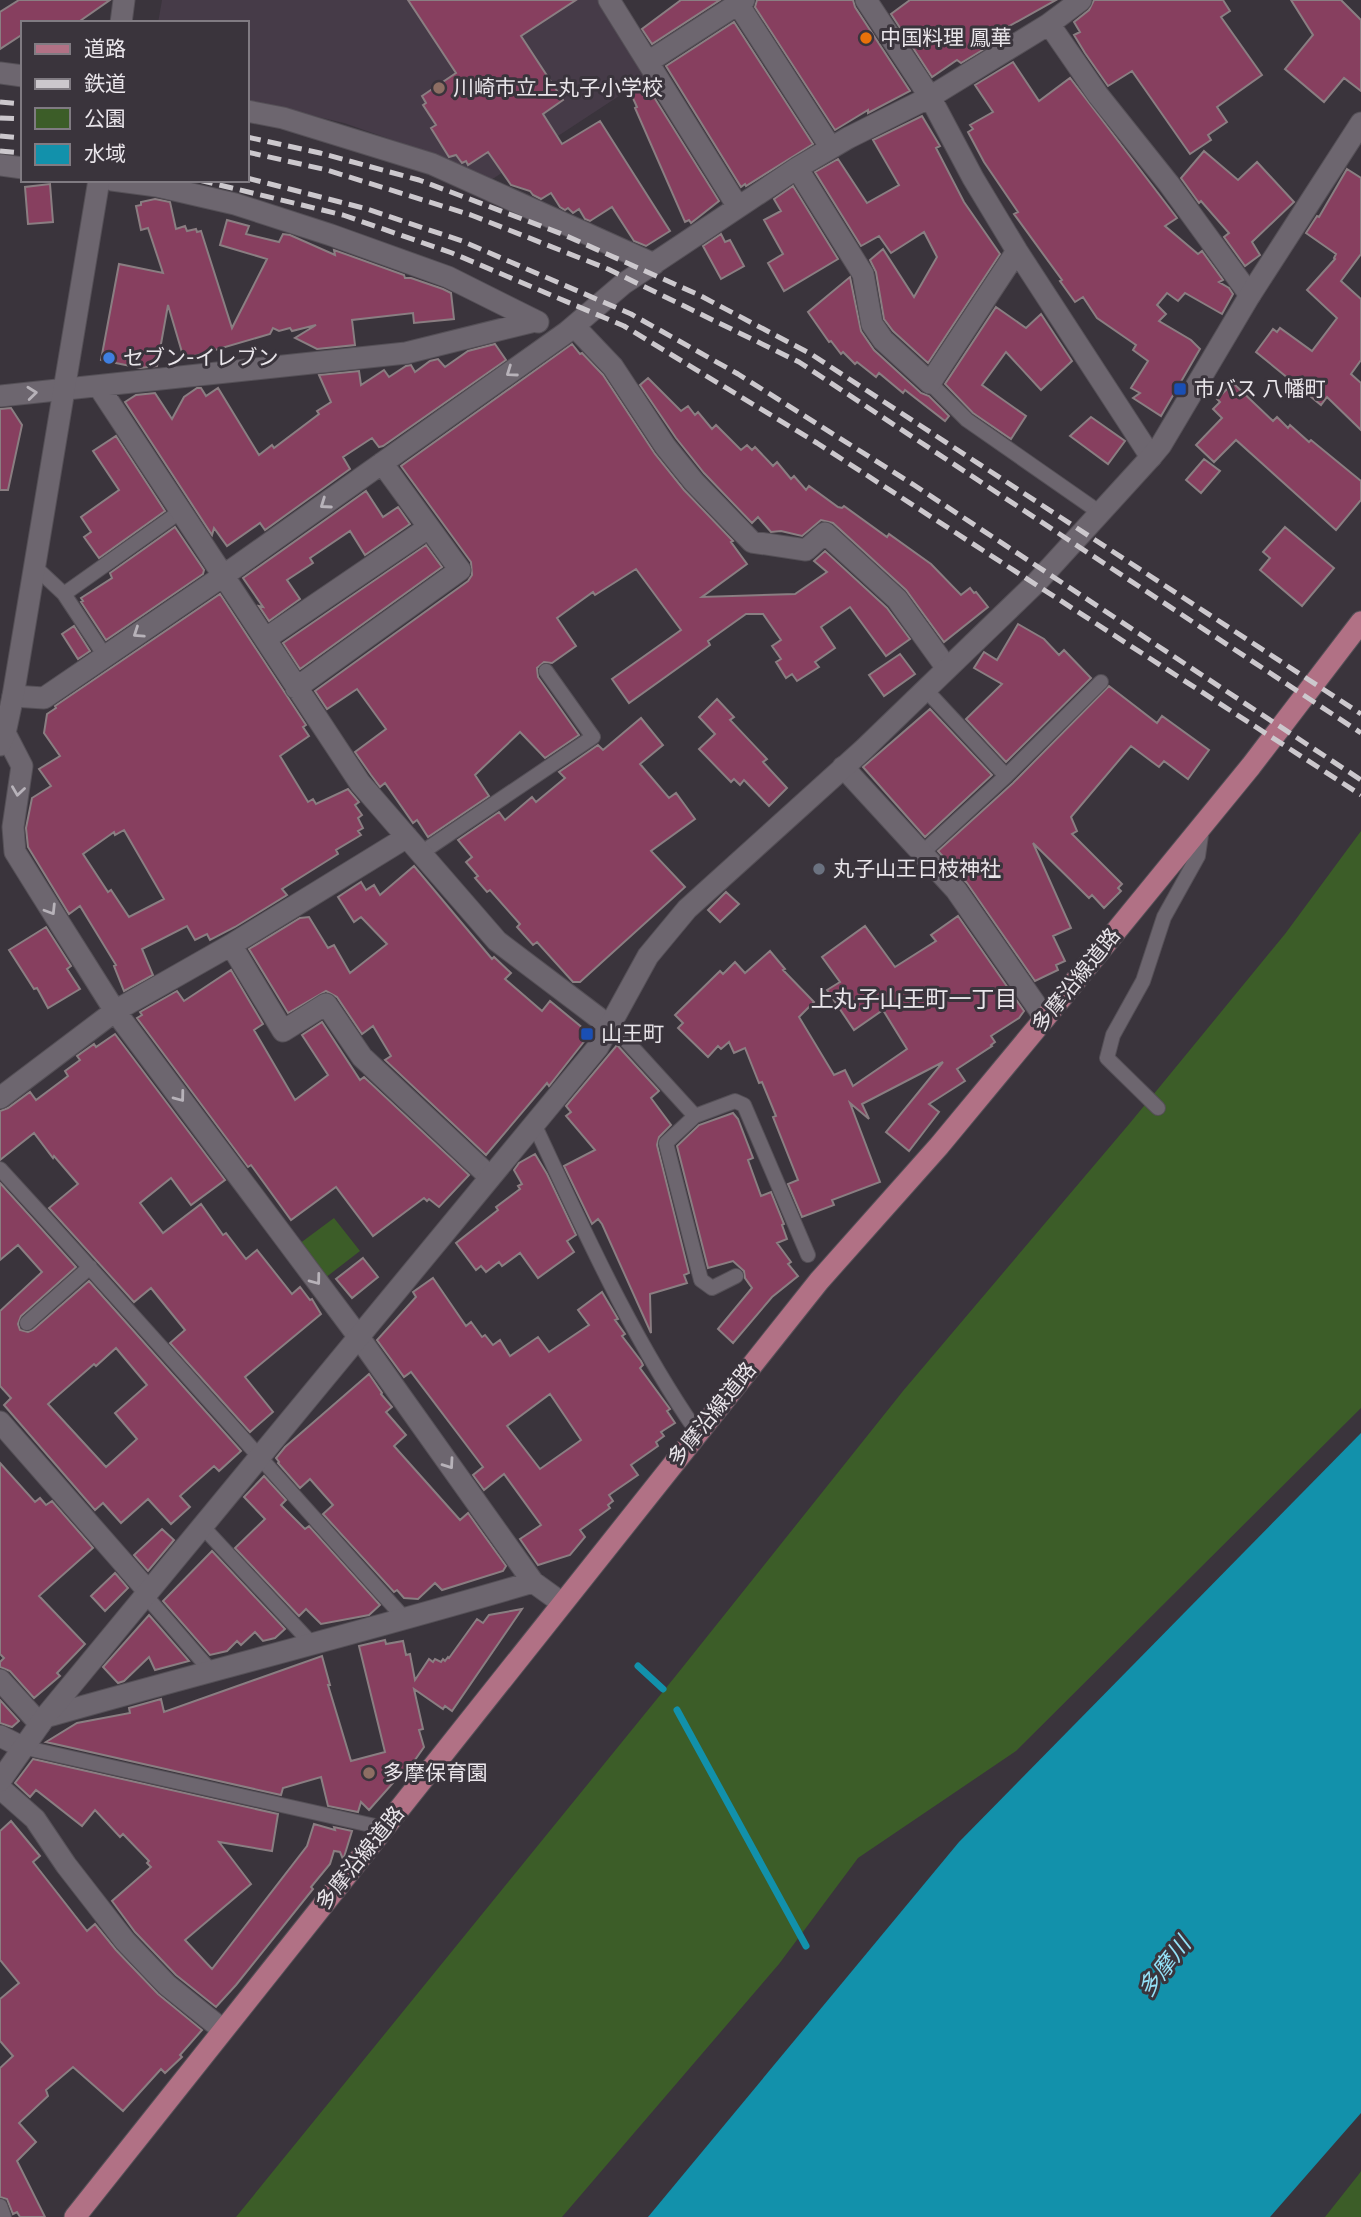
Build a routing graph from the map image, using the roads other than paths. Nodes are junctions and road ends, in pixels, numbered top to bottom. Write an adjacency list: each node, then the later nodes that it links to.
1 (124, 0): 6 (street)
2 (609, 0): 8 (street)
3 (866, 0): 11 (street)
4 (1081, 0): 7 (street)
5 (741, 2): 8 (street); 14 (street)
6 (121, 21)
7 (1049, 24): 11 (street); 23 (street)
8 (648, 62): 20 (street)
9 (0, 73): 10 (street)
10 (21, 76)
11 (930, 97): 14 (street); 21 (street)
12 (248, 111): 22 (street)
13 (1361, 123): 23 (street)
14 (831, 148): 17 (street)
15 (0, 165): 16 (street)
16 (21, 168)
17 (797, 168): 20 (street); 26 (street)
18 (99, 182): 28 (street)
19 (127, 182): 24 (street)
20 (738, 207): 22 (street)
21 (1017, 251): 26 (street); 30 (street)
22 (653, 264): 25 (street)
23 (1250, 295): 30 (street)
24 (535, 321): 25 (street); 27 (street)
25 (570, 329): 31 (street, one-way to 31); 41 (street)
26 (930, 383): 33 (lane)
27 (99, 387): 28 (street); 32 (street)
28 (64, 390): 29 (street, one-way to 28); 35 (street)
29 (0, 396)
30 (1151, 457): 33 (street)
31 (382, 463): 34 (street); 36 (street, one-way to 36)
32 (181, 511): 36 (street); 37 (lane)
33 (1099, 512): 41 (street)
34 (428, 528): 39 (street); 44 (street)
35 (33, 565): 37 (lane); 46 (street)
36 (223, 576): 39 (street); 40 (street, one-way to 40)
37 (64, 594): 40 (lane)
38 (1361, 622): 50 (main road, 多摩沿線道路)
39 (265, 639): 44 (street)
40 (105, 656): 46 (street)
41 (946, 667): 45 (street)
42 (546, 671): 51 (lane)
43 (1101, 682): 49 (lane)
44 (296, 688): 51 (street)
45 (926, 689): 48 (street); 49 (lane)
46 (13, 696): 47 (street)
47 (3, 739): 53 (street, one-way to 53)
48 (843, 767): 52 (street); 57 (street)
49 (1006, 776): 52 (lane)
50 (1202, 827): 56 (main road, 多摩沿線道路); 59 (lane)
51 (414, 845): 54 (street); 57 (street)
52 (922, 853): 56 (street)
53 (8, 854): 55 (street, one-way to 55)
54 (231, 945): 55 (street); 63 (street)
55 (115, 1011): 58 (street); 68 (street, one-way to 68)
56 (1045, 1018): 70 (main road, 多摩沿線道路)
57 (608, 1025): 60 (lane); 61 (street)
58 (0, 1098)
59 (1158, 1108)
60 (695, 1116): 64 (lane); 66 (lane)
61 (534, 1124): 63 (street); 70 (lane)
62 (0, 1169): 65 (lane)
63 (490, 1177): 68 (street)
64 (808, 1255)
65 (90, 1266): 67 (lane); 71 (lane)
66 (736, 1276)
67 (27, 1323)
68 (358, 1336): 71 (street); 73 (street, one-way to 73)
69 (0, 1422): 74 (street)
70 (697, 1432): 75 (main road, 多摩沿線道路)
71 (258, 1458): 72 (street); 76 (lane)
72 (202, 1525): 74 (street); 77 (lane)
73 (533, 1582): 75 (street); 76 (street)
74 (146, 1593): 78 (lane); 80 (street)
75 (562, 1603): 86 (main road, 多摩沿線道路)
76 (406, 1619): 77 (street)
77 (312, 1644): 78 (street)
78 (210, 1670): 80 (street)
79 (0, 1680): 80 (street)
80 (42, 1720): 82 (street)
81 (0, 1736): 82 (street)
82 (22, 1747): 83 (street); 84 (street); 86 (lane)
83 (0, 1753)
84 (0, 1781)
85 (0, 1788): 87 (street)
86 (384, 1828): 87 (main road, 多摩沿線道路)
87 (223, 2029): 90 (main road, 多摩沿線道路)
88 (0, 2206): 89 (lane)
89 (4, 2217)
90 (75, 2217)

